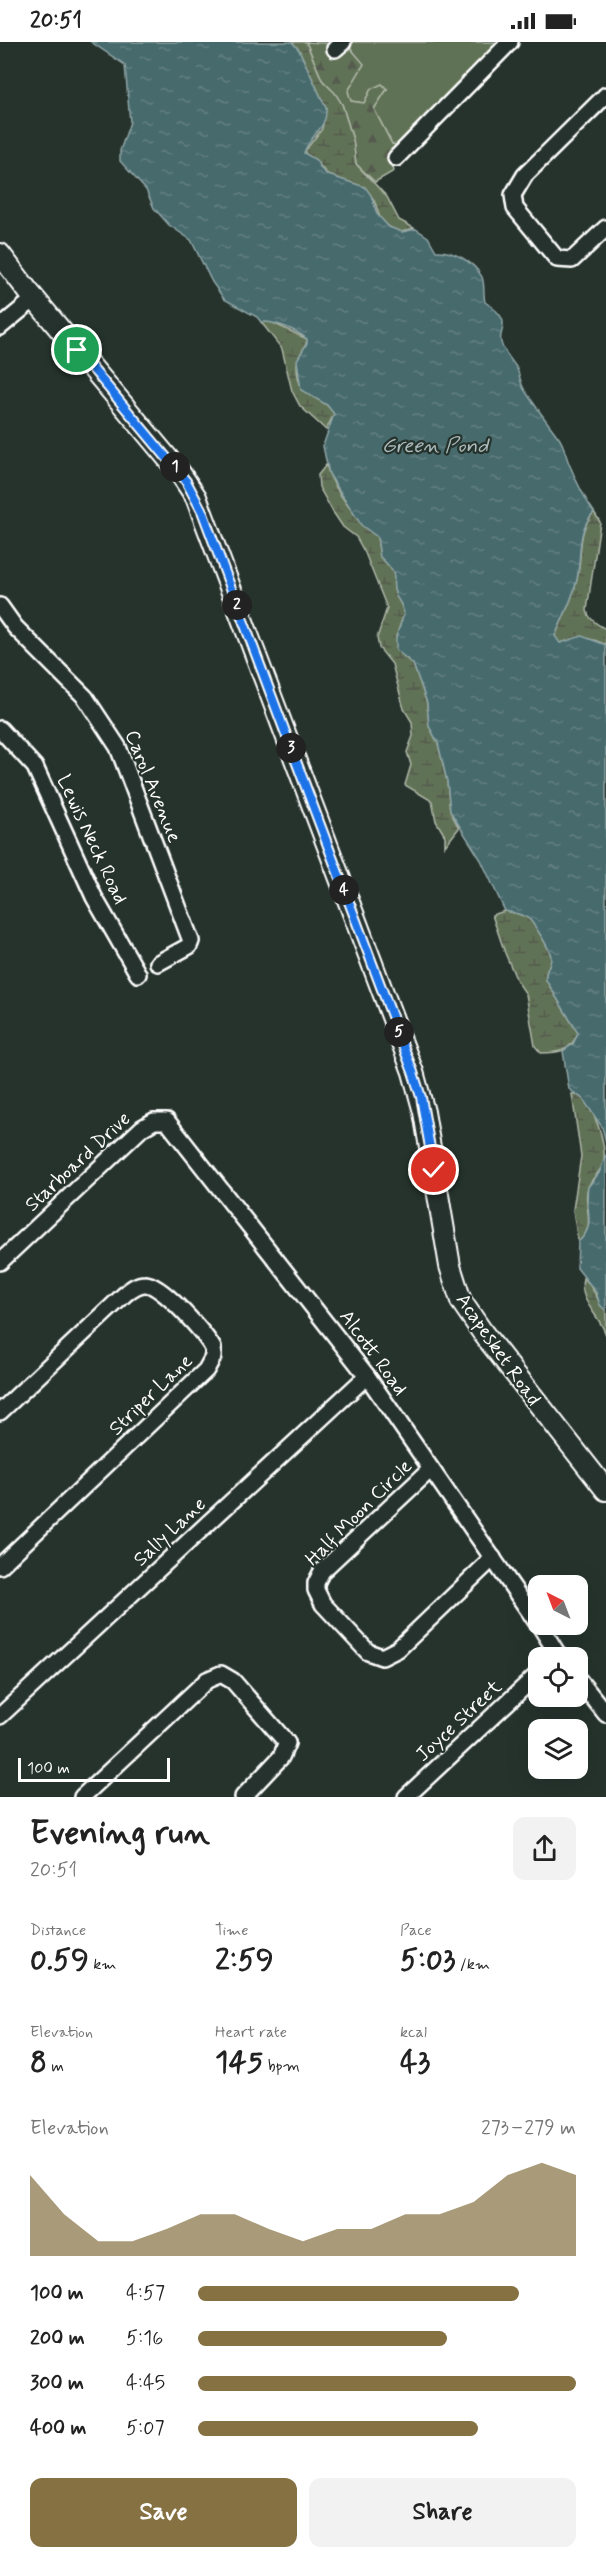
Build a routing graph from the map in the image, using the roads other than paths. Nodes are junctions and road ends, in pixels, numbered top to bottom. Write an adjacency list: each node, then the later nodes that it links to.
1 (510, 42): 3 (street)
2 (606, 95): 4 (street)
3 (396, 158)
4 (606, 228)
5 (0, 254): 6 (main road, Acapesket Road)
6 (34, 299): 7 (street); 17 (main road, Acapesket Road)
7 (0, 327)
8 (0, 606): 10 (street, Carol Avenue)
9 (0, 729): 11 (street, Lewis Neck Road)
10 (158, 963)
11 (138, 974)
12 (160, 1119): 13 (street, Starboard Drive); 14 (street, Alcott Road)
13 (0, 1262)
14 (367, 1376): 16 (street, Alcott Road); 24 (street, Sally Lane)
15 (0, 1412): 19 (street, Striper Lane)
16 (431, 1469): 18 (street, Alcott Road); 18 (street, Half Moon Circle)
17 (606, 1490)
18 (493, 1558): 20 (street, Alcott Road)
19 (0, 1566)
20 (528, 1608)
21 (528, 1683): 27 (street, Joyce Street)
22 (588, 1692): 23 (street)
23 (606, 1714)
24 (0, 1716)
25 (82, 1797): 26 (street)
26 (243, 1797)
27 (406, 1797)

